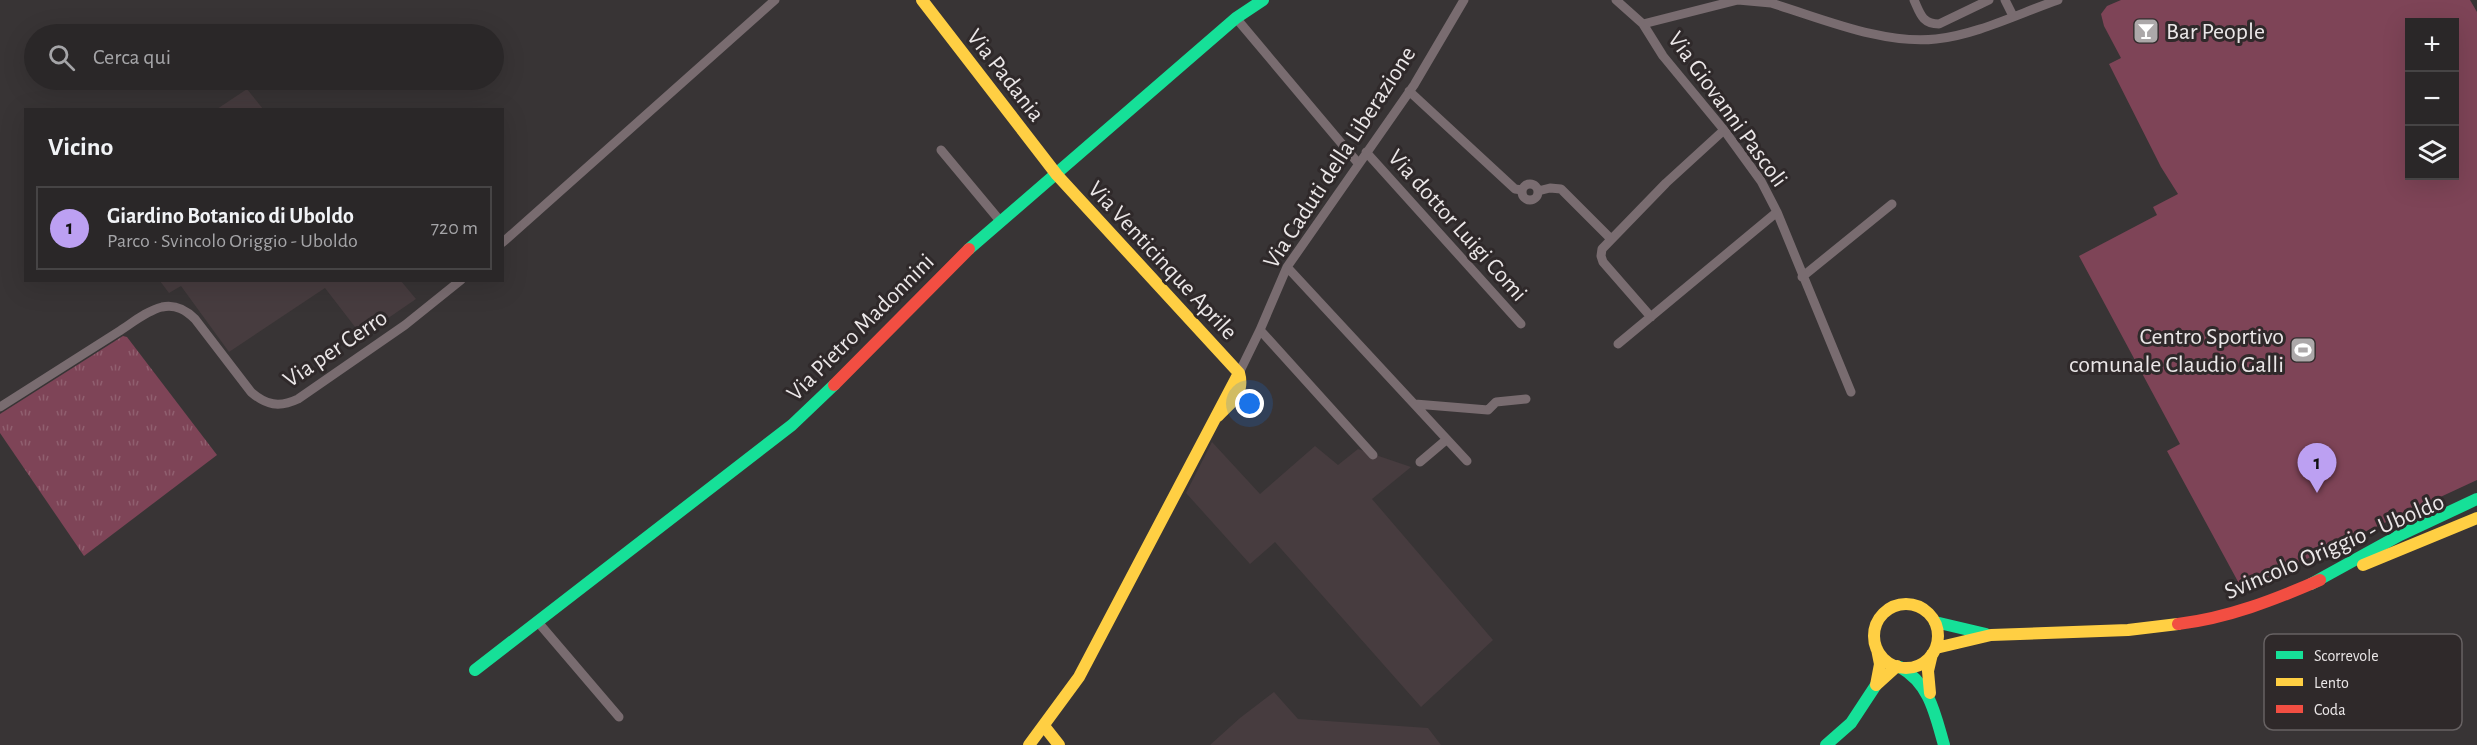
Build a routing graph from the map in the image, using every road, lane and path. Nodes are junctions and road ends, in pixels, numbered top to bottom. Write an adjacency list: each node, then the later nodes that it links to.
1 (775, 0): 23 (street)
2 (922, 0): 18 (main road, Via Padania)
3 (1263, 0): 11 (main road, Via Pietro Madonnini)
4 (1464, 0): 13 (street, Via Caduti della Liberazione)
5 (1914, 0): 6 (street)
6 (1989, 0)
7 (2005, 0): 10 (street)
8 (2058, 0): 10 (street)
9 (1621, 2): 12 (street, Via Giovanni Pascoli)
10 (2013, 16): 12 (street)
11 (1236, 18): 17 (street); 18 (main road, Via Pietro Madonnini)
12 (1643, 24): 14 (street, Via Giovanni Pascoli)
13 (1409, 91): 16 (street, Via Caduti della Liberazione); 22 (street)
14 (1724, 130): 20 (street, Via Giovanni Pascoli); 22 (street)
15 (941, 150): 21 (street)
16 (1366, 152): 17 (street, Via Caduti della Liberazione); 28 (street, Via dottor Luigi Comi)
17 (1358, 163): 24 (street, Via Caduti della Liberazione)
18 (1057, 175): 21 (main road, Via Pietro Madonnini); 31 (main road, Via Venticinque Aprile)
19 (1892, 204): 25 (street)
20 (1777, 212): 25 (street, Via Giovanni Pascoli); 27 (street, Via Giovanni Pascoli)
21 (1001, 222): 44 (main road, Via Pietro Madonnini)
22 (1611, 239): 27 (street)
23 (504, 241)
24 (1287, 267): 29 (street, Via Caduti della Liberazione); 34 (street)
25 (1802, 277): 32 (street, Via Giovanni Pascoli)
26 (459, 282): 35 (street, Via per Cerro)
27 (1651, 317): 30 (street, Via Giovanni Pascoli)
28 (1521, 324)
29 (1260, 330): 31 (street, Via Caduti della Liberazione); 37 (street)
30 (1618, 344)
31 (1239, 373): 54 (main road, Via Caduti della Liberazione)
32 (1851, 392)
33 (1526, 399): 34 (street)
34 (1415, 405): 36 (street)
35 (0, 407)
36 (1446, 440): 38 (street); 39 (street)
37 (1373, 455)
38 (1467, 461)
39 (1420, 462)
40 (2477, 499): 43 (main road)
41 (2477, 508): 43 (main road, Svincolo Origgio - Uboldo)
42 (2477, 518): 43 (main road)
43 (2312, 584): 46 (main road, Svincolo Origgio - Uboldo)
44 (537, 621): 50 (main road, Via Pietro Madonnini); 53 (street)
45 (1935, 622): 46 (main road, Svincolo Origgio - Uboldo); 47 (main road); 48 (main road)
46 (1991, 635): 48 (main road, Svincolo Origgio - Uboldo)
47 (1877, 649): 49 (main road); 51 (main road)
48 (1934, 651): 49 (main road); 52 (main road)
49 (1898, 666): 51 (main road); 52 (main road)
50 (475, 670)
51 (1876, 685): 57 (main road)
52 (1931, 703): 58 (main road)
53 (619, 717)
54 (1044, 726): 55 (main road, Via Caduti della Liberazione); 56 (main road)
55 (1029, 745)
56 (1059, 745)
57 (1826, 745)
58 (1944, 745)

